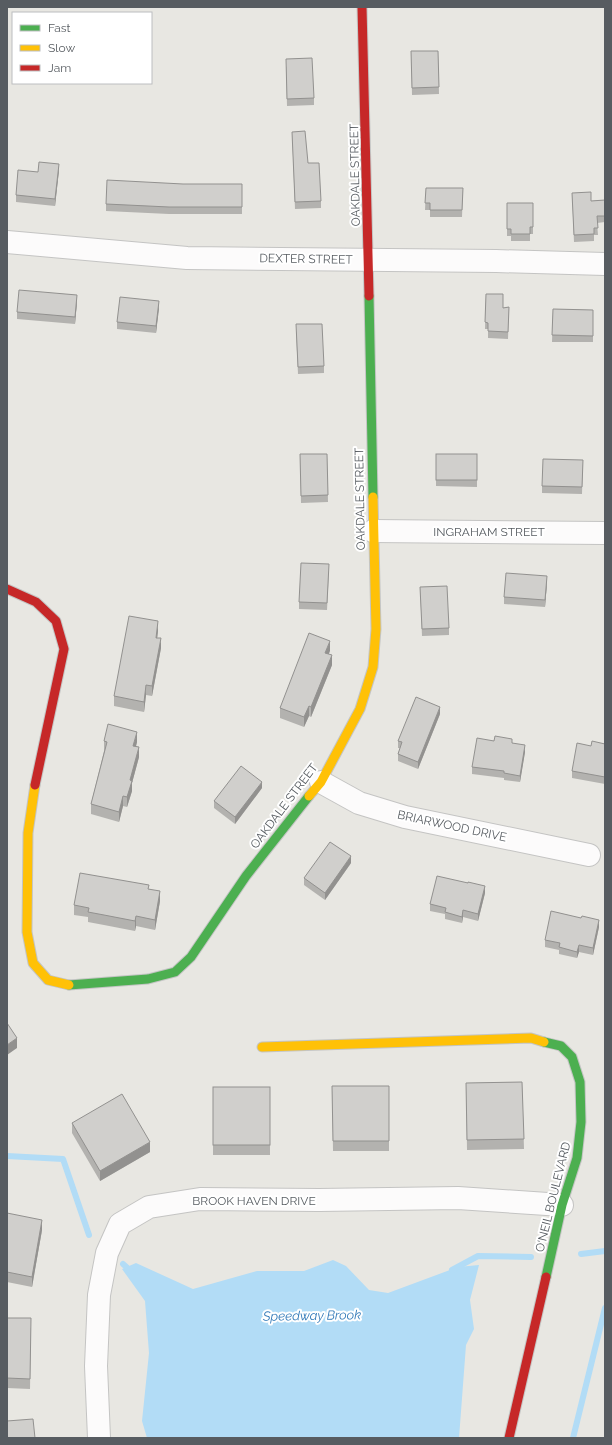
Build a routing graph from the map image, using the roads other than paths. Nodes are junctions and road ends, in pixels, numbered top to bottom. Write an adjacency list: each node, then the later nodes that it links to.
1 (362, 7): 3 (street, OAKDALE STREET)
2 (7, 242): 3 (street, DEXTER STREET)
3 (369, 260): 4 (street, DEXTER STREET); 5 (street, OAKDALE STREET)
4 (605, 264)
5 (373, 531): 6 (street, INGRAHAM STREET); 8 (street, OAKDALE STREET)
6 (605, 533)
7 (7, 590): 8 (street, OAKDALE STREET)
8 (321, 782): 9 (street, BRIARWOOD DRIVE)
9 (589, 856)
10 (262, 1047): 11 (street, O'NEIL BOULEVARD)
11 (562, 1205): 12 (street, BROOK HAVEN DRIVE); 13 (street, O'NEIL BOULEVARD)
12 (99, 1438)
13 (509, 1438)

